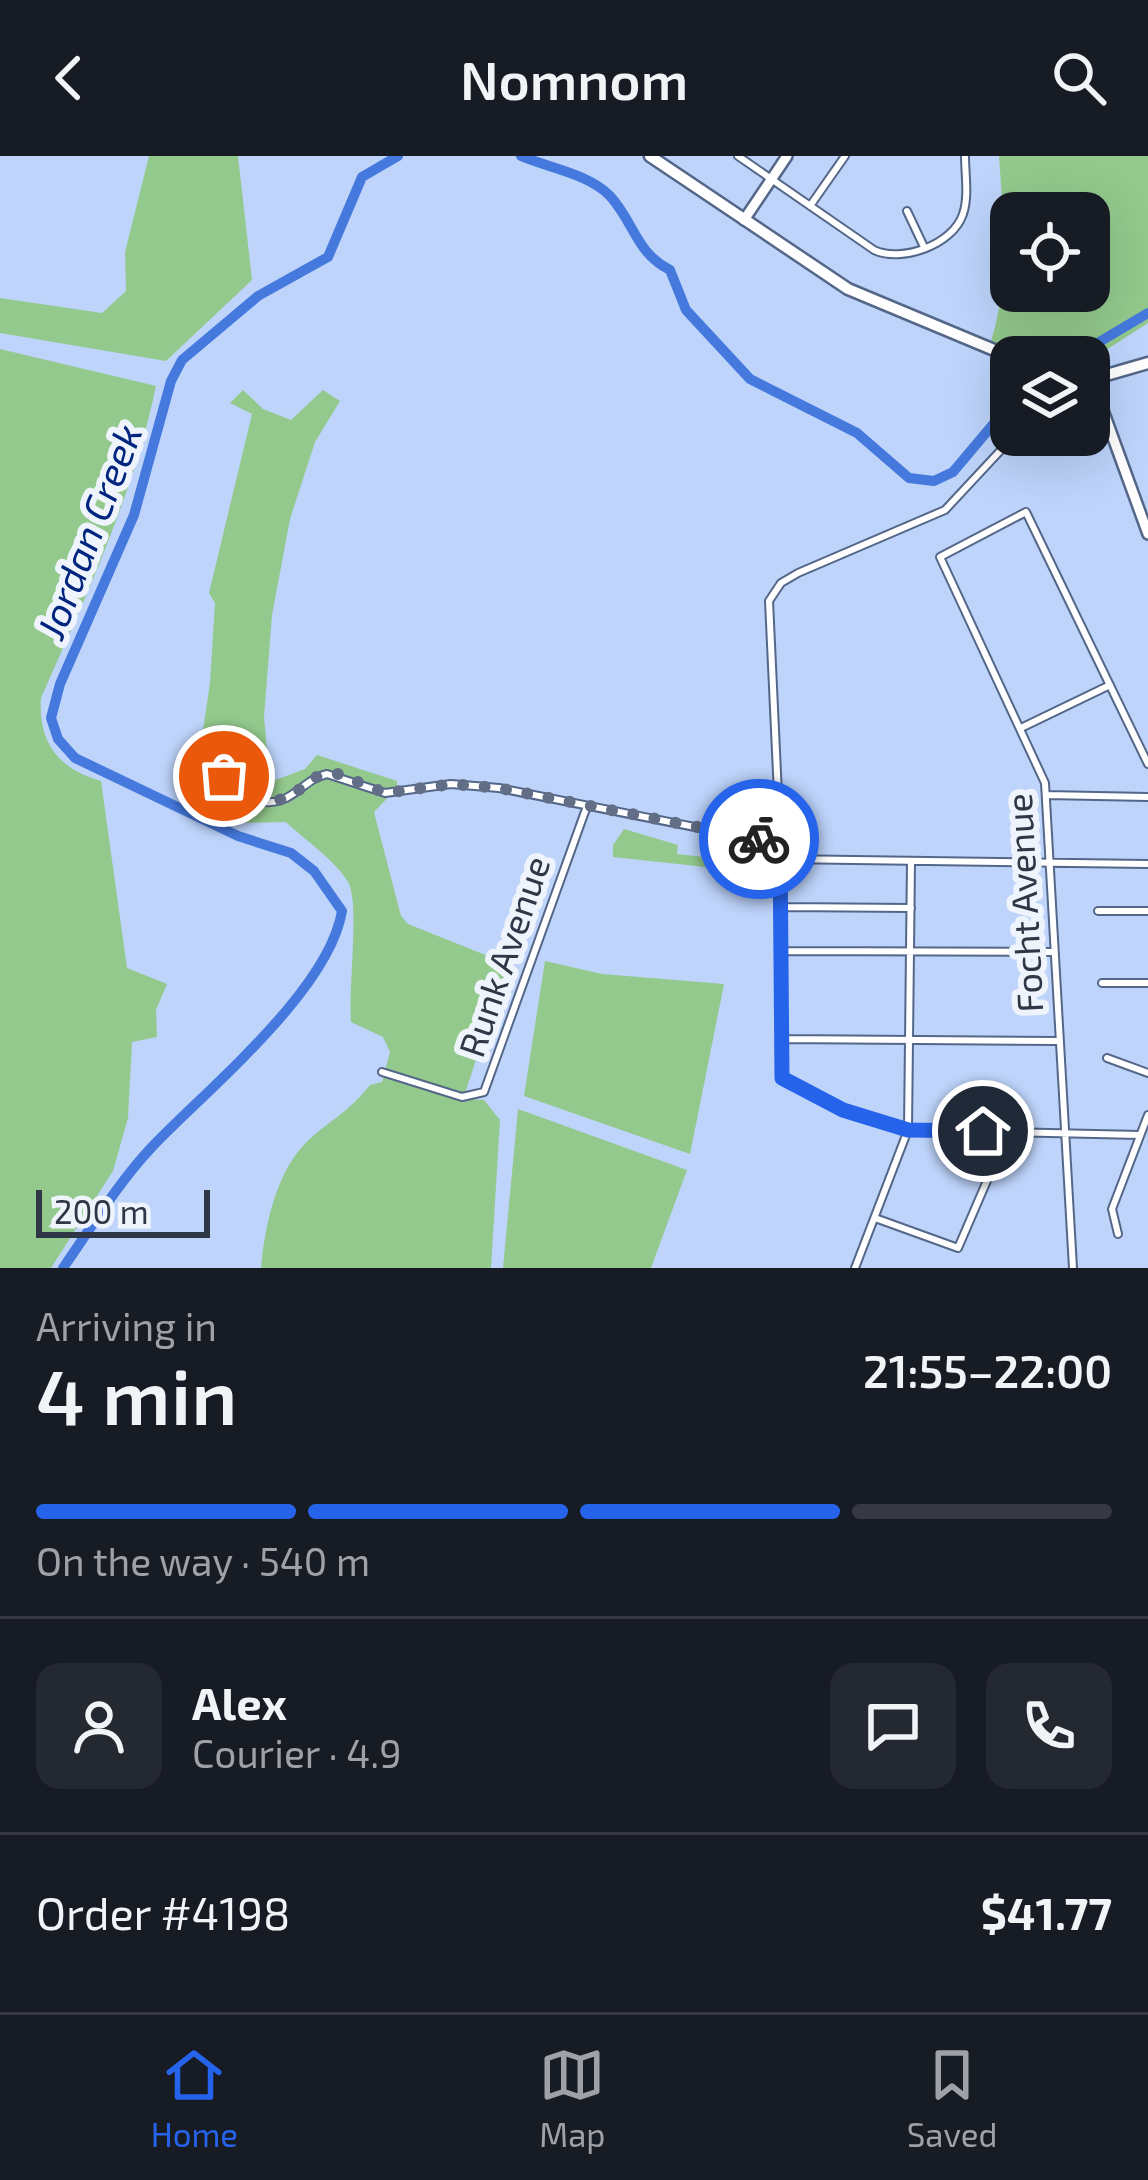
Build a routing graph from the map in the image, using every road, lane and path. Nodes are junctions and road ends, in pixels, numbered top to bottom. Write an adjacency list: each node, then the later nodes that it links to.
1 (650, 156): 9 (main road)
2 (738, 156): 6 (street)
3 (787, 156): 6 (street)
4 (845, 156): 7 (street)
5 (965, 156): 10 (street)
6 (771, 179): 7 (street); 9 (street)
7 (810, 206): 10 (street)
8 (907, 211): 10 (street)
9 (744, 220): 11 (main road)
10 (924, 247)
11 (990, 348)
12 (1148, 363): 13 (main road)
13 (1110, 375)
14 (1110, 434): 16 (street)
15 (996, 456): 24 (street)
16 (1148, 534)
17 (1110, 685): 18 (street); 18 (street, Focht Avenue); 20 (street)
18 (1023, 727): 21 (street, Focht Avenue)
19 (207, 738): 23 (street)
20 (1148, 764)
21 (1046, 795): 22 (street); 27 (street, Focht Avenue)
22 (1148, 797)
23 (587, 806): 24 (street); 42 (street, Runk Avenue)
24 (780, 844): 25 (street)
25 (781, 859): 26 (street); 29 (street)
26 (911, 861): 27 (street); 30 (street)
27 (1046, 863): 28 (street); 35 (street, Focht Avenue)
28 (1148, 864)
29 (782, 907): 30 (street); 33 (street)
30 (910, 908): 34 (street)
31 (1098, 911): 32 (street)
32 (1148, 911)
33 (782, 952): 34 (street); 38 (street)
34 (910, 952): 35 (street); 39 (street)
35 (1052, 952): 40 (street, Focht Avenue)
36 (1102, 983): 37 (street)
37 (1148, 983)
38 (781, 1039): 39 (street); 45 (street)
39 (909, 1041): 40 (street); 45 (street)
40 (1058, 1041): 47 (street, Focht Avenue)
41 (1107, 1058): 43 (street)
42 (382, 1072)
43 (1148, 1073)
44 (1148, 1114): 48 (street)
45 (908, 1130): 46 (street); 49 (street)
46 (1007, 1132): 47 (street); 49 (street)
47 (1064, 1132): 48 (street); 52 (street, Focht Avenue)
48 (1140, 1135): 50 (street)
49 (875, 1218): 51 (street)
50 (1118, 1234)
51 (855, 1268)
52 (1073, 1268)

